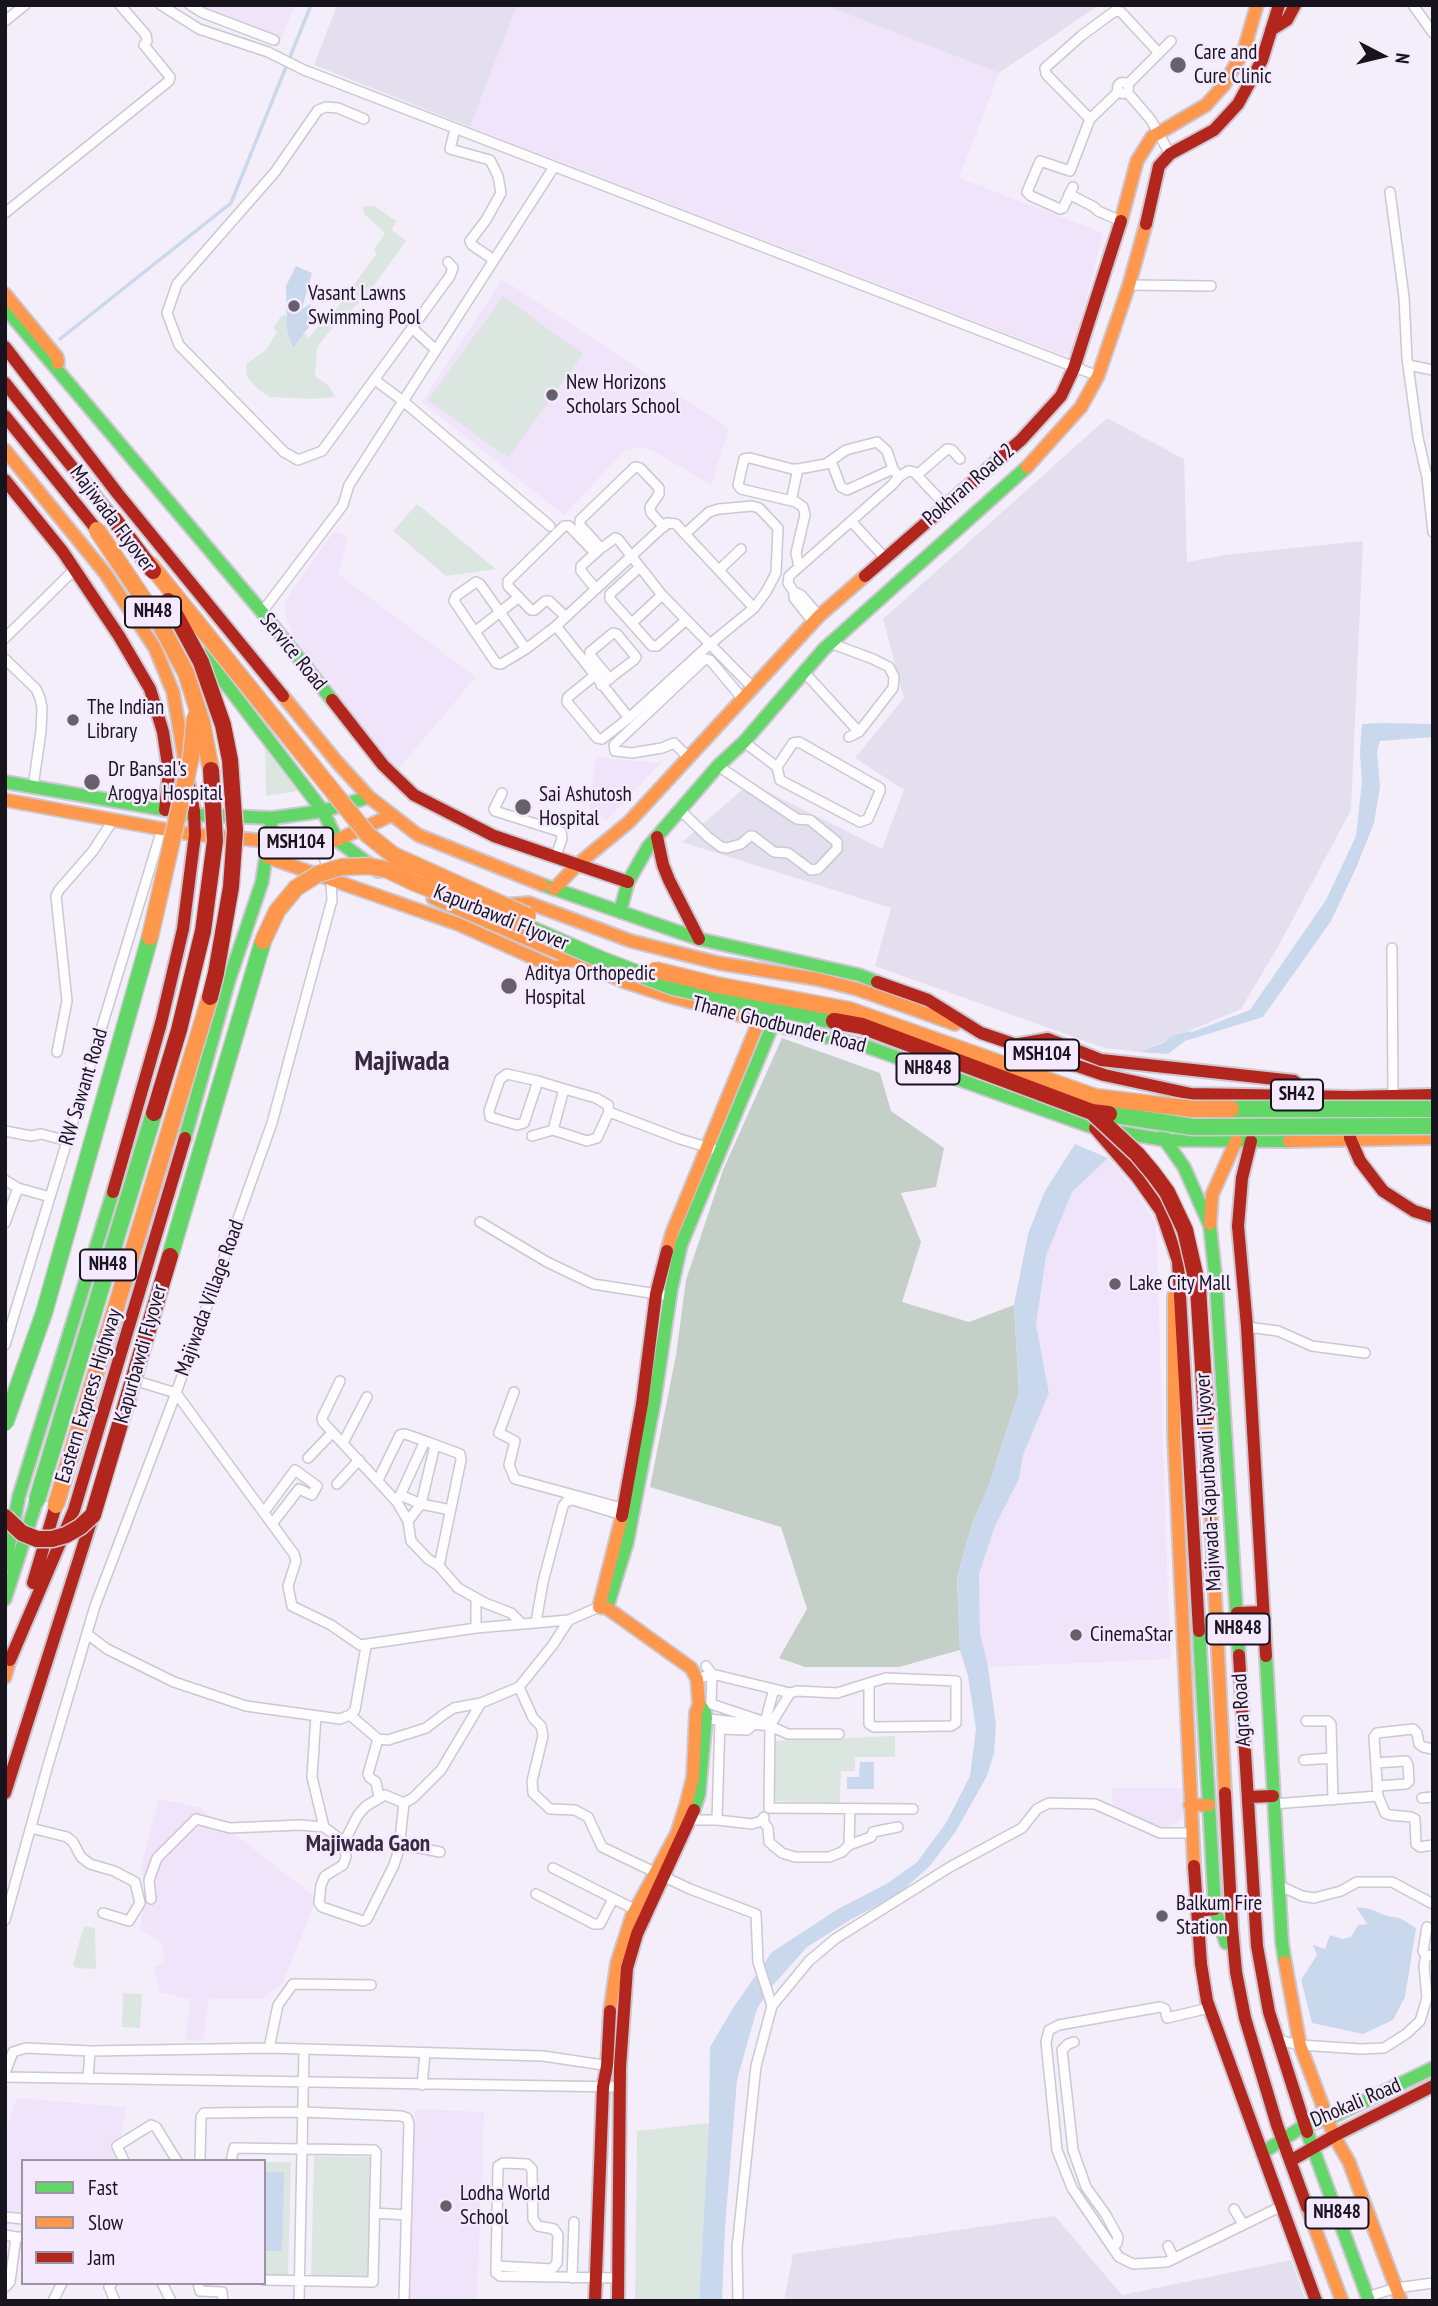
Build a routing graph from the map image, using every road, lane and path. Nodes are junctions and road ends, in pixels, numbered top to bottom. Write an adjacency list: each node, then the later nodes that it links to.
1 (25, 5): 9 (street)
2 (120, 5): 23 (street)
3 (161, 5): 18 (street)
4 (190, 5): 12 (street)
5 (1257, 5): 19 (main road, Pokhran Road 2)
6 (1295, 5): 10 (main road)
7 (1413, 5): 11 (street)
8 (1275, 6): 10 (main road)
9 (5, 21)
10 (1271, 30): 20 (main road)
11 (1433, 33)
12 (274, 40)
13 (1171, 41): 14 (street)
14 (1158, 52): 15 (street); 17 (street)
15 (1125, 89): 17 (street); 19 (street)
16 (364, 119): 39 (street)
17 (1090, 119): 24 (street)
18 (455, 129): 21 (street); 25 (street)
19 (1159, 132): 20 (street); 24 (main road, Pokhran Road 2)
20 (1170, 154): 27 (main road, Pokhran Road 2)
21 (554, 167): 25 (street); 35 (street)
22 (1390, 191): 34 (street)
23 (5, 213)
24 (1121, 221): 35 (main road, Pokhran Road 2)
25 (494, 260): 33 (street)
26 (448, 262): 31 (street)
27 (1129, 285): 28 (street); 38 (main road, Pokhran Road 2)
28 (1211, 286)
29 (5, 294): 36 (main road, Service Road)
30 (5, 308): 36 (main road, Service Road)
31 (412, 328): 33 (street); 39 (street)
32 (5, 347): 78 (main road)
33 (436, 350): 41 (street)
34 (1408, 365): 37 (street); 55 (street)
35 (1074, 368): 38 (street); 51 (main road, Pokhran Road 2)
36 (60, 370): 71 (main road, Service Road)
37 (1433, 370)
38 (1098, 376): 80 (main road, Pokhran Road 2)
39 (375, 380): 41 (street)
40 (5, 383): 61 (main road, Majiwada Flyover / NH48, bridge)
41 (404, 401): 53 (street); 71 (street)
42 (5, 416): 90 (main road, Majiwada Flyover / NH48, bridge)
43 (5, 450): 82 (main road)
44 (960, 459): 48 (street)
45 (831, 461): 46 (street); 47 (street); 47 (street)
46 (798, 469): 50 (street); 50 (street)
47 (896, 473): 48 (street); 52 (street)
48 (917, 475): 51 (street)
49 (5, 480): 64 (main road)
50 (791, 501): 62 (street)
51 (945, 505): 60 (main road, Pokhran Road 2)
52 (851, 521): 60 (street); 62 (street)
53 (550, 526)
54 (664, 527): 56 (street); 58 (street); 59 (street)
55 (1433, 532)
56 (685, 534): 65 (street); 69 (street)
57 (741, 548): 65 (street)
58 (599, 550): 59 (street); 66 (street); 68 (street)
59 (631, 558): 63 (street); 66 (street)
60 (885, 558): 73 (main road, Pokhran Road 2)
61 (149, 563): 121 (main road, Kapurbawdi Flyover, bridge); 130 (main road, Majiwada Flyover / NH48, bridge)
62 (799, 566): 73 (street)
63 (640, 568): 67 (street); 75 (street)
64 (75, 569): 79 (street); 103 (main road)
65 (719, 570): 69 (street)
66 (596, 589): 72 (street)
67 (662, 595): 74 (street); 75 (street)
68 (519, 597): 70 (street); 72 (street)
69 (754, 608): 81 (street)
70 (500, 611): 77 (street); 77 (street); 83 (street)
71 (262, 612): 116 (main road, Service Road)
72 (565, 616): 76 (street)
73 (816, 619): 89 (main road, Pokhran Road 2)
74 (686, 620): 75 (street); 81 (street)
75 (632, 623)
76 (556, 626): 83 (street); 87 (street)
77 (475, 631): 83 (street)
78 (231, 633): 84 (main road); 101 (main road)
79 (5, 638)
80 (830, 643): 86 (main road, Pokhran Road 2); 92 (street)
81 (710, 644): 89 (street); 91 (street)
82 (155, 648): 84 (main road); 106 (main road)
83 (526, 649)
84 (203, 654): 105 (main road)
85 (5, 659): 99 (street)
86 (804, 671): 92 (street); 94 (main road, Pokhran Road 2)
87 (594, 676): 88 (street); 91 (street)
88 (606, 682): 88 (street); 91 (street)
89 (747, 693): 95 (main road, Pokhran Road 2); 95 (street)
90 (195, 701): 128 (main road, Majiwada Flyover / NH48, bridge); 174 (main road, bridge)
91 (629, 718)
92 (859, 732): 93 (street)
93 (849, 737)
94 (744, 742): 96 (main road, Pokhran Road 2); 97 (street)
95 (688, 757): 117 (main road, Pokhran Road 2)
96 (718, 766): 104 (main road, Pokhran Road 2); 104 (street)
97 (777, 767): 97 (street)
98 (5, 782): 99 (main road)
99 (33, 787): 103 (main road)
100 (502, 793): 116 (street)
101 (369, 797): 105 (main road); 107 (main road, NH848)
102 (5, 800): 109 (main road)
103 (165, 810): 106 (main road)
104 (680, 810): 112 (main road, Pokhran Road 2)
105 (323, 811): 108 (main road); 113 (main road)
106 (194, 815): 108 (main road); 111 (main road)
107 (392, 815): 113 (main road, MSH104); 120 (main road, NH848)
108 (272, 818): 115 (main road)
109 (113, 820): 110 (main road); 132 (street)
110 (162, 829): 111 (main road); 153 (street, RW Sawant Road)
111 (195, 835): 115 (main road, MSH104); 127 (main road)
112 (657, 837): 119 (main road, Pokhran Road 2); 123 (main road)
113 (337, 839): 114 (main road, MSH104); 125 (main road, Thane Ghodbunder Road / NH848)
114 (320, 841): 115 (main road, MSH104); 118 (street, Majiwada Village Road)
115 (268, 849): 118 (main road); 130 (main road)
116 (555, 858): 117 (main road, Service Road)
117 (578, 865): 119 (main road, Service Road); 120 (main road, Pokhran Road 2)
118 (330, 879): 125 (main road); 172 (street, Majiwada Village Road)
119 (628, 882): 122 (main road, Pokhran Road 2)
120 (554, 889): 122 (main road, NH848)
121 (503, 905): 129 (main road); 142 (main road, Kapurbawdi Flyover, bridge)
122 (620, 912): 123 (main road, NH848)
123 (699, 939): 129 (main road, NH848)
124 (1392, 948): 139 (street)
125 (572, 959): 126 (main road, Thane Ghodbunder Road / NH848)
126 (766, 1022): 141 (main road, Thane Ghodbunder Road / NH848); 155 (main road)
127 (159, 1030): 130 (main road); 194 (main road)
128 (179, 1030): 197 (main road, Eastern Express Highway / NH48, bridge)
129 (981, 1033): 131 (main road, MSH104)
130 (206, 1040): 169 (main road); 207 (main road, Eastern Express Highway / NH48, bridge)
131 (1013, 1045): 133 (main road, MSH104); 138 (main road)
132 (57, 1052)
133 (1047, 1056): 134 (main road, MSH104); 141 (main road)
134 (1104, 1075): 136 (main road, SH42); 145 (main road)
135 (538, 1081): 135 (street); 137 (street)
136 (1162, 1088): 138 (main road, SH42); 144 (main road, Agra Road)
137 (564, 1089): 143 (street); 147 (street)
138 (1310, 1095): 139 (main road, SH42)
139 (1393, 1095): 140 (main road, SH42)
140 (1433, 1095)
141 (1032, 1106): 145 (main road, Thane Ghodbunder Road / NH848)
142 (1433, 1110)
143 (609, 1112): 147 (street); 155 (street)
144 (1161, 1115): 150 (main road); 152 (main road, Agra Road / NH848)
145 (1093, 1120): 146 (main road, Kapurbawdi Flyover, bridge); 152 (main road, Thane Ghodbunder Road / SH42); 163 (main road, Agra Road / NH848); 190 (main road, Kapurbawdi Flyover, bridge); 267 (main road, Majiwada-Kapurbawdi Flyover, bridge)
146 (1433, 1126)
147 (553, 1130): 149 (street)
148 (5, 1131): 153 (street)
149 (532, 1136)
150 (1350, 1138): 151 (main road, SH42); 154 (main road, SH42); 159 (main road)
151 (1433, 1138)
152 (1165, 1140): 154 (main road, SH42); 162 (main road, Agra Road / NH848)
153 (68, 1141): 158 (street, RW Sawant Road)
154 (1243, 1141): 162 (main road); 166 (main road)
155 (714, 1149): 164 (main road)
156 (5, 1180): 157 (street)
157 (18, 1188): 158 (street); 161 (street)
158 (50, 1197): 165 (street, RW Sawant Road)
159 (1433, 1217)
160 (480, 1222): 164 (street)
161 (5, 1223)
162 (1210, 1226): 200 (main road, Agra Road / NH848)
163 (1178, 1261): 208 (main road, Agra Road / NH848); 209 (main road)
164 (663, 1295): 188 (main road)
165 (10, 1314): 167 (street, RW Sawant Road)
166 (1247, 1327): 168 (street); 199 (main road)
167 (5, 1345)
168 (1365, 1353)
169 (115, 1375): 172 (street); 207 (main road)
170 (340, 1381): 175 (street)
171 (514, 1392): 188 (street)
172 (176, 1393): 186 (street, Majiwada Village Road); 205 (street)
173 (367, 1397): 176 (street)
174 (5, 1423)
175 (332, 1433): 176 (street); 178 (street)
176 (343, 1443): 179 (street)
177 (430, 1443): 181 (street); 183 (street); 185 (street); 195 (street)
178 (308, 1458)
179 (359, 1460): 181 (street); 182 (street)
180 (287, 1474): 186 (street)
181 (378, 1480): 183 (street)
182 (337, 1484)
183 (398, 1499): 185 (street); 192 (street)
184 (271, 1502): 186 (street); 189 (street); 189 (street)
185 (421, 1504): 187 (street); 192 (street)
186 (262, 1509): 193 (street, Majiwada Village Road)
187 (446, 1509)
188 (626, 1511): 198 (main road); 202 (street)
189 (281, 1512): 193 (street)
190 (93, 1515): 191 (main road, bridge); 230 (main road, Kapurbawdi Flyover)
191 (5, 1517)
192 (408, 1521): 195 (street)
193 (272, 1524): 206 (street, Majiwada Village Road)
194 (6, 1558)
195 (439, 1566): 196 (street)
196 (476, 1598): 203 (street); 204 (street)
197 (5, 1600)
198 (603, 1608): 201 (street); 210 (main road)
199 (1262, 1612): 200 (main road); 233 (main road)
200 (1237, 1613): 232 (main road, Agra Road / NH848)
201 (569, 1620): 202 (street); 213 (street)
202 (536, 1622): 203 (street)
203 (521, 1623): 204 (street)
204 (476, 1628): 206 (street)
205 (87, 1634): 219 (street); 246 (street)
206 (366, 1646): 218 (street)
207 (10, 1660): 211 (main road, Eastern Express Highway / NH48)
208 (1201, 1665): 209 (main road); 237 (main road, Agra Road / NH848)
209 (1184, 1666): 236 (main road)
210 (705, 1673): 214 (street); 217 (street); 220 (main road)
211 (5, 1677)
212 (869, 1683): 212 (street); 215 (street)
213 (519, 1687): 216 (street); 254 (street)
214 (774, 1689): 215 (street); 217 (street)
215 (790, 1693): 222 (street)
216 (481, 1703): 224 (street); 235 (street)
217 (729, 1710): 220 (street)
218 (351, 1715): 219 (street); 224 (street)
219 (316, 1716): 244 (street)
220 (711, 1718): 222 (street); 241 (main road); 242 (street)
221 (1306, 1721): 226 (street)
222 (770, 1726): 223 (street); 238 (street)
223 (839, 1734)
224 (379, 1739): 231 (street)
225 (1433, 1749): 228 (street)
226 (1332, 1758): 227 (street); 234 (street)
227 (1304, 1759)
228 (1376, 1763): 229 (street); 229 (street)
229 (1378, 1791): 234 (street); 251 (street)
230 (5, 1793)
231 (379, 1797): 235 (street); 248 (street)
232 (1248, 1797): 233 (main road); 271 (main road, Agra Road / NH848)
233 (1273, 1800): 234 (street); 255 (main road)
234 (1333, 1800)
235 (404, 1803): 249 (street)
236 (1191, 1805): 237 (main road); 247 (main road)
237 (1209, 1805): 260 (main road, Agra Road / NH848)
238 (769, 1808): 239 (street); 243 (street)
239 (850, 1809): 240 (street); 250 (street)
240 (913, 1810)
241 (686, 1820): 242 (street); 254 (main road)
242 (717, 1820): 243 (street)
243 (762, 1820): 250 (street)
244 (324, 1827): 248 (street); 257 (street)
245 (898, 1827): 250 (street)
246 (31, 1828): 263 (street); 264 (street)
247 (1192, 1833): 261 (main road); 269 (street)
248 (344, 1842): 249 (street)
249 (400, 1844): 252 (street)
250 (849, 1845)
251 (1431, 1847)
252 (440, 1852)
253 (554, 1868): 258 (street)
254 (660, 1875): 262 (main road); 269 (street)
255 (1278, 1885): 259 (street); 273 (main road)
256 (536, 1894): 258 (street)
257 (152, 1899)
258 (613, 1899): 262 (street)
259 (1433, 1904)
260 (1215, 1909): 261 (main road); 267 (main road, Agra Road / NH848)
261 (1197, 1911): 270 (main road)
262 (641, 1912): 278 (main road)
263 (103, 1913)
264 (5, 1920)
265 (1427, 1927): 266 (street)
266 (1429, 1955): 273 (street)
267 (1236, 1972): 291 (main road, NH848)
268 (371, 1985): 274 (street)
269 (770, 2002): 333 (street)
270 (1209, 2008): 294 (main road); 309 (street)
271 (1278, 2040): 273 (street); 289 (main road, Agra Road / NH848)
272 (1074, 2042): 309 (street)
273 (1300, 2045): 288 (main road)
274 (269, 2048): 275 (street); 276 (street)
275 (304, 2049): 277 (street); 282 (street)
276 (90, 2051): 280 (street); 281 (street)
277 (425, 2053): 278 (street); 283 (street)
278 (613, 2066): 285 (main road); 286 (main road)
279 (1433, 2068): 288 (main road, Dhokali Road)
280 (5, 2075): 281 (street)
281 (88, 2078): 282 (street)
282 (303, 2082): 283 (street); 287 (street)
283 (422, 2085): 285 (street)
284 (1433, 2086): 290 (main road, Dhokali Road)
285 (603, 2087): 286 (street); 314 (main road)
286 (620, 2087): 313 (main road)
287 (302, 2112): 293 (street); 297 (street); 303 (street)
288 (1328, 2119): 289 (main road, Dhokali Road); 290 (main road)
289 (1305, 2124): 291 (main road, Dhokali Road); 292 (main road, Agra Road / NH848)
290 (1334, 2136): 292 (main road, Dhokali Road); 323 (main road)
291 (1282, 2141): 294 (main road, Dhokali Road); 299 (main road, NH848)
292 (1313, 2148): 299 (main road, Dhokali Road); 324 (main road, Agra Road / NH848)
293 (302, 2149): 298 (street); 302 (street); 316 (street)
294 (1262, 2153): 300 (main road)
295 (123, 2159): 296 (street)
296 (176, 2159)
297 (200, 2159)
298 (232, 2159)
299 (1290, 2161): 335 (main road, NH848)
300 (1282, 2206): 305 (street); 334 (main road)
301 (1234, 2209): 305 (street)
302 (374, 2213): 303 (street); 316 (street)
303 (407, 2215): 330 (street)
304 (574, 2222): 312 (street)
305 (1243, 2224): 310 (street)
306 (5, 2235): 307 (street)
307 (19, 2237): 322 (street)
308 (1168, 2246): 310 (street)
309 (1113, 2248): 310 (street)
310 (1174, 2259)
311 (497, 2266): 311 (street); 312 (street)
312 (572, 2278): 314 (street)
313 (618, 2278): 314 (street); 332 (main road)
314 (596, 2279): 331 (main road)
315 (266, 2280): 316 (street)
316 (300, 2281): 329 (street)
317 (1433, 2283): 323 (street)
318 (61, 2285): 325 (street)
319 (110, 2285): 326 (street)
320 (163, 2285): 327 (street)
321 (198, 2285): 328 (street)
322 (5, 2287)
323 (1398, 2294): 324 (street)
324 (1368, 2299)
325 (54, 2301)
326 (115, 2301)
327 (171, 2301)
328 (223, 2301)
329 (299, 2301)
330 (404, 2301)
331 (595, 2301)
332 (618, 2301)
333 (738, 2301)
334 (1316, 2301)
335 (1342, 2301)

